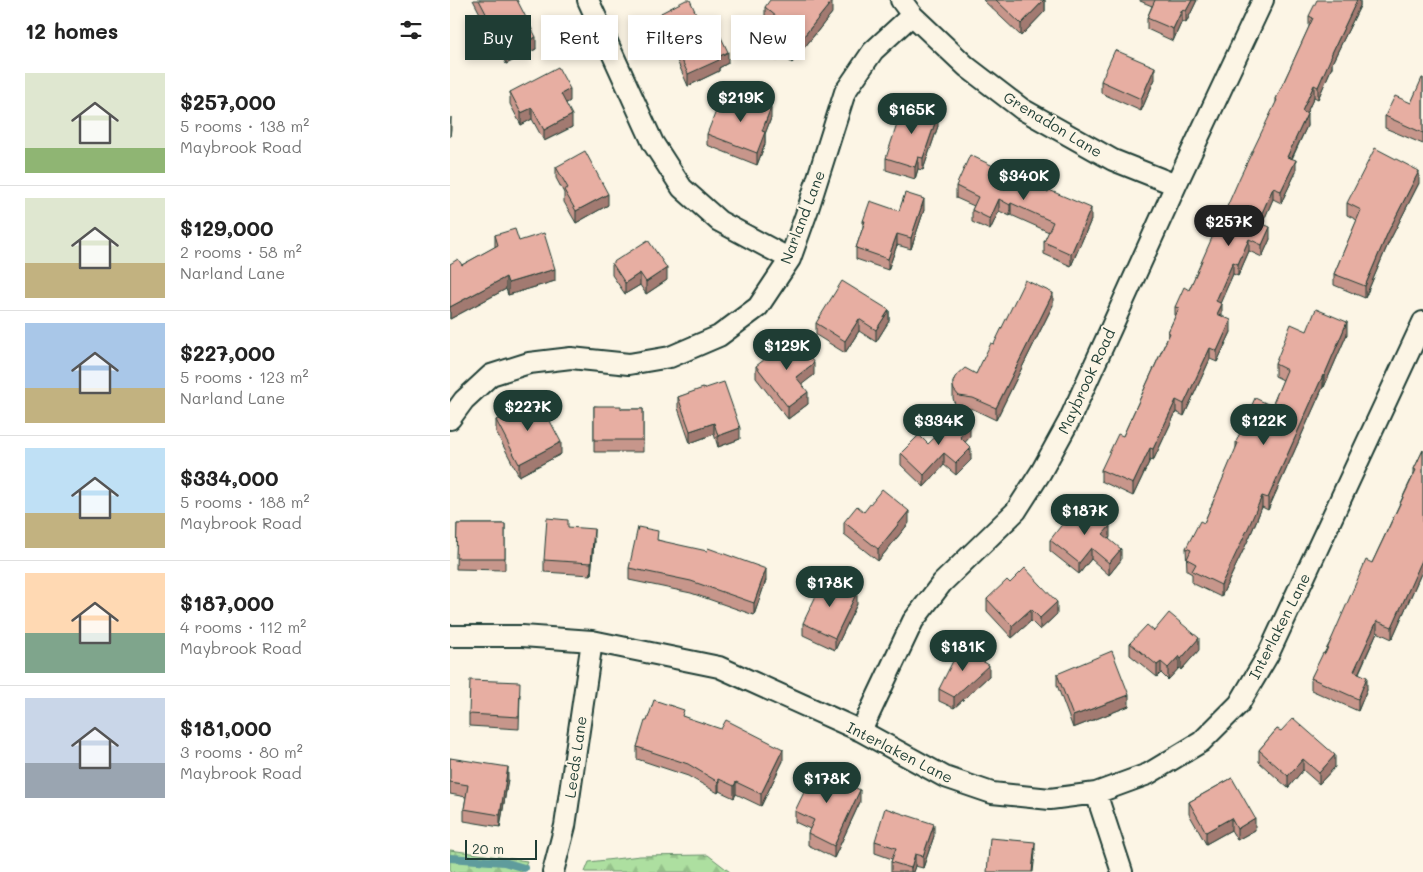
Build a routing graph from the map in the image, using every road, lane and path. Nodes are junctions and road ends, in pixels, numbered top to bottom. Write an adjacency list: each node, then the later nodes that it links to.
1 (588, 0): 5 (street)
2 (1263, 0): 4 (street, Maybrook Road)
3 (907, 8): 4 (street, Grenadon Lane); 5 (street, Narland Lane)
4 (1176, 185): 10 (street, Maybrook Road)
5 (790, 259): 7 (street, Narland Lane)
6 (1423, 322): 11 (street, Interlaken Lane)
7 (450, 419)
8 (450, 636): 9 (street, Interlaken Lane)
9 (592, 641): 10 (street, Interlaken Lane); 12 (street, Leeds Lane)
10 (861, 730): 11 (street, Interlaken Lane)
11 (1096, 793): 13 (street)
12 (553, 872)
13 (1122, 872)

